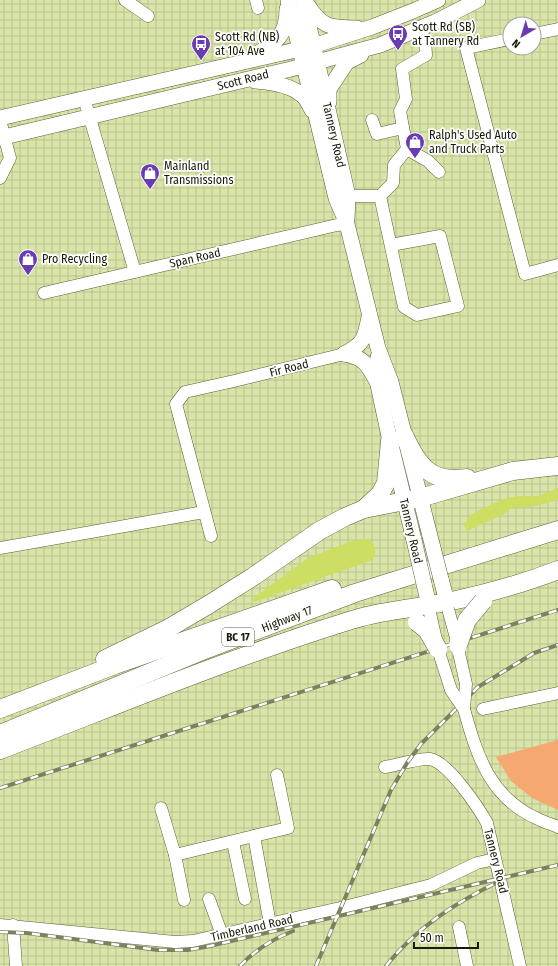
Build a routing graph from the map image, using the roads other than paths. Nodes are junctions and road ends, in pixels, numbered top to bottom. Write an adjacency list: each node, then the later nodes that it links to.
1 (125, 0): 6 (street)
2 (287, 0): 13 (main road); 14 (main road)
3 (304, 0): 7 (main road); 13 (main road)
4 (438, 0): 7 (main road, Scott Road)
5 (478, 0): 8 (main road, Scott Road)
6 (148, 16)
7 (372, 27): 13 (main road, Scott Road)
8 (419, 29): 12 (main road, Scott Road); 22 (street)
9 (558, 29): 10 (street)
10 (542, 32)
11 (502, 41): 31 (street)
12 (380, 45): 15 (main road, Scott Road); 18 (main road)
13 (307, 48): 14 (main road, Scott Road); 15 (main road, Tannery Road)
14 (240, 62): 17 (main road, Scott Road)
15 (310, 63): 16 (main road, Scott Road); 18 (main road, Tannery Road)
16 (241, 80): 18 (main road); 19 (main road, Scott Road)
17 (84, 98): 19 (street); 20 (main road, Scott Road)
18 (322, 114): 27 (main road, Tannery Road); 29 (main road, Tannery Road)
19 (90, 117): 23 (main road, Scott Road); 32 (street)
20 (0, 119): 23 (street)
21 (372, 120): 22 (street)
22 (403, 128): 24 (street)
23 (2, 138): 26 (street)
24 (407, 149): 25 (street); 28 (street)
25 (439, 172)
26 (0, 178)
27 (348, 196): 28 (street); 29 (main road, Tannery Road)
28 (380, 196): 30 (street)
29 (347, 224): 32 (street, Span Road); 34 (main road, Tannery Road)
30 (390, 245): 30 (street)
31 (558, 265)
32 (135, 272): 33 (street, Span Road)
33 (44, 293)
34 (370, 313): 35 (main road, Tannery Road); 36 (main road)
35 (378, 348): 37 (main road, Tannery Road); 38 (main road, Tannery Road)
36 (344, 354): 37 (main road); 43 (street, Fir Road)
37 (378, 385): 38 (main road, Tannery Road)
38 (397, 438): 40 (highway); 41 (main road, Tannery Road); 42 (highway)
39 (558, 466): 40 (highway)
40 (493, 476): 41 (highway)
41 (412, 500): 42 (highway); 50 (main road, Tannery Road, bridge); 51 (main road, Tannery Road, bridge)
42 (364, 509): 56 (highway)
43 (204, 512): 46 (street, Fir Road); 47 (street)
44 (558, 517): 56 (highway, Highway 17 / BC 17)
45 (558, 530): 60 (highway, Highway 17 / BC 17)
46 (210, 536)
47 (0, 548)
48 (558, 570): 49 (highway)
49 (498, 590): 50 (highway); 53 (highway, bridge)
50 (448, 606): 51 (highway); 53 (street, Tannery Road, bridge)
51 (430, 609): 52 (highway); 54 (street, Tannery Road, bridge)
52 (364, 617): 54 (highway, bridge); 61 (highway)
53 (458, 645): 59 (street, Tannery Road, bridge)
54 (438, 649): 59 (street, Tannery Road, bridge)
55 (558, 693): 58 (street)
56 (40, 694): 57 (highway, Highway 17 / BC 17)
57 (0, 709)
58 (483, 709)
59 (464, 710): 65 (street, Tannery Road)
60 (0, 734)
61 (0, 750)
62 (385, 767): 69 (street, Tannery Road)
63 (277, 775): 66 (street)
64 (161, 808): 68 (street)
65 (558, 827)
66 (254, 836): 67 (street); 73 (street)
67 (232, 842): 68 (street); 71 (street)
68 (175, 855): 72 (street)
69 (495, 859): 73 (street, Timberland Road); 80 (street, Tannery Road)
70 (209, 899): 77 (street)
71 (245, 899)
72 (184, 900)
73 (270, 924): 77 (street, Timberland Road)
74 (0, 925): 75 (street, Timberland Road)
75 (13, 925): 77 (street, Timberland Road); 78 (street)
76 (459, 927): 79 (street)
77 (222, 935)
78 (16, 966)
79 (467, 966)
80 (520, 966)

